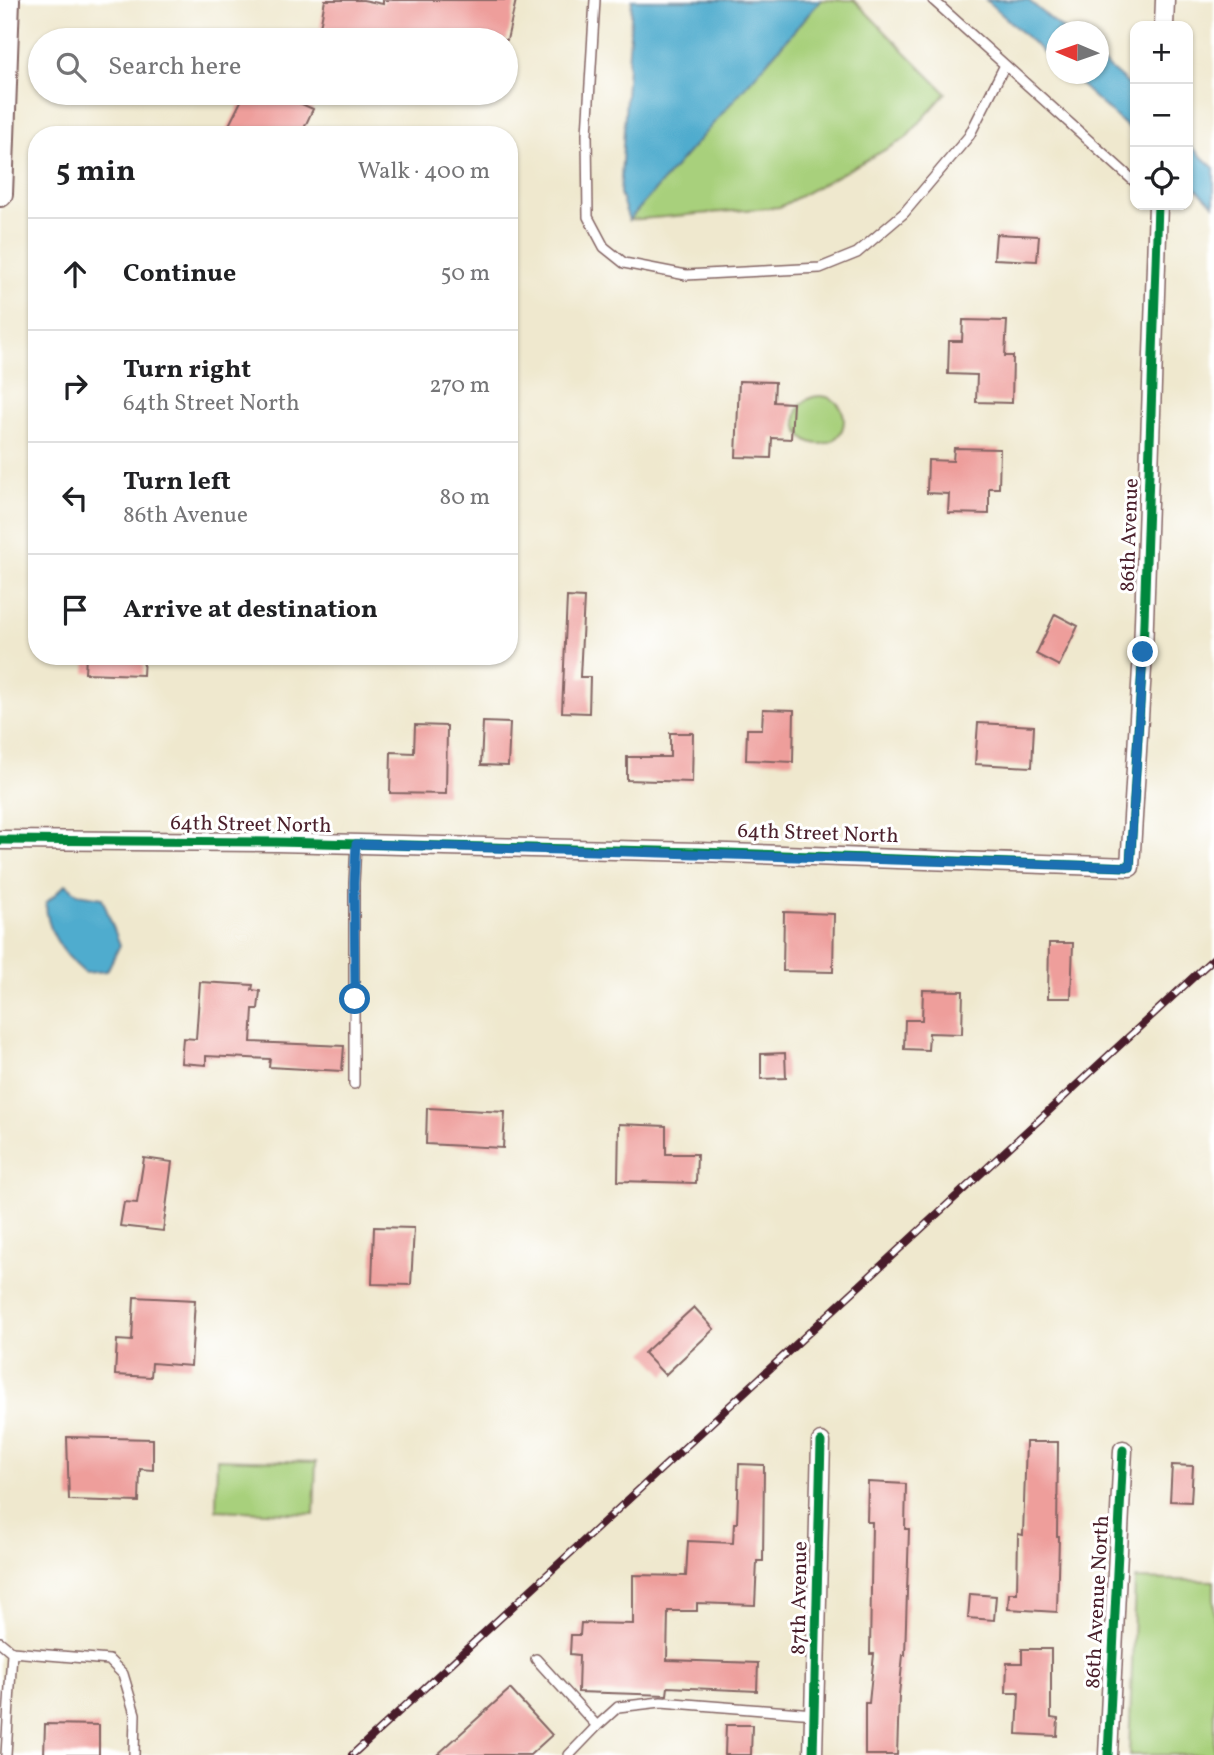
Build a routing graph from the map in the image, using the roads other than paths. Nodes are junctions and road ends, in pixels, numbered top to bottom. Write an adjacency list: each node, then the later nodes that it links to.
1 (7, 0): 7 (street)
2 (594, 0): 6 (lane)
3 (933, 0): 6 (lane)
4 (1165, 0): 5 (street)
5 (1164, 21)
6 (1005, 65): 8 (lane)
7 (2, 106): 9 (street)
8 (1130, 178)
9 (0, 194)
10 (1158, 210): 13 (street, 86th Avenue)
11 (0, 840): 12 (street, 64th Street North)
12 (356, 844): 13 (street, 64th Street North); 14 (lane)
13 (1130, 867)
14 (354, 1084)
15 (821, 1442): 20 (street, 87th Avenue)
16 (1123, 1450): 26 (street, 86th Avenue North)
17 (0, 1642): 18 (lane)
18 (12, 1652): 22 (lane); 23 (lane)
19 (536, 1659): 21 (lane)
20 (814, 1714): 21 (lane); 25 (street, 87th Avenue)
21 (597, 1726): 24 (lane)
22 (6, 1755)
23 (134, 1755)
24 (569, 1755)
25 (813, 1755)
26 (1108, 1755)

